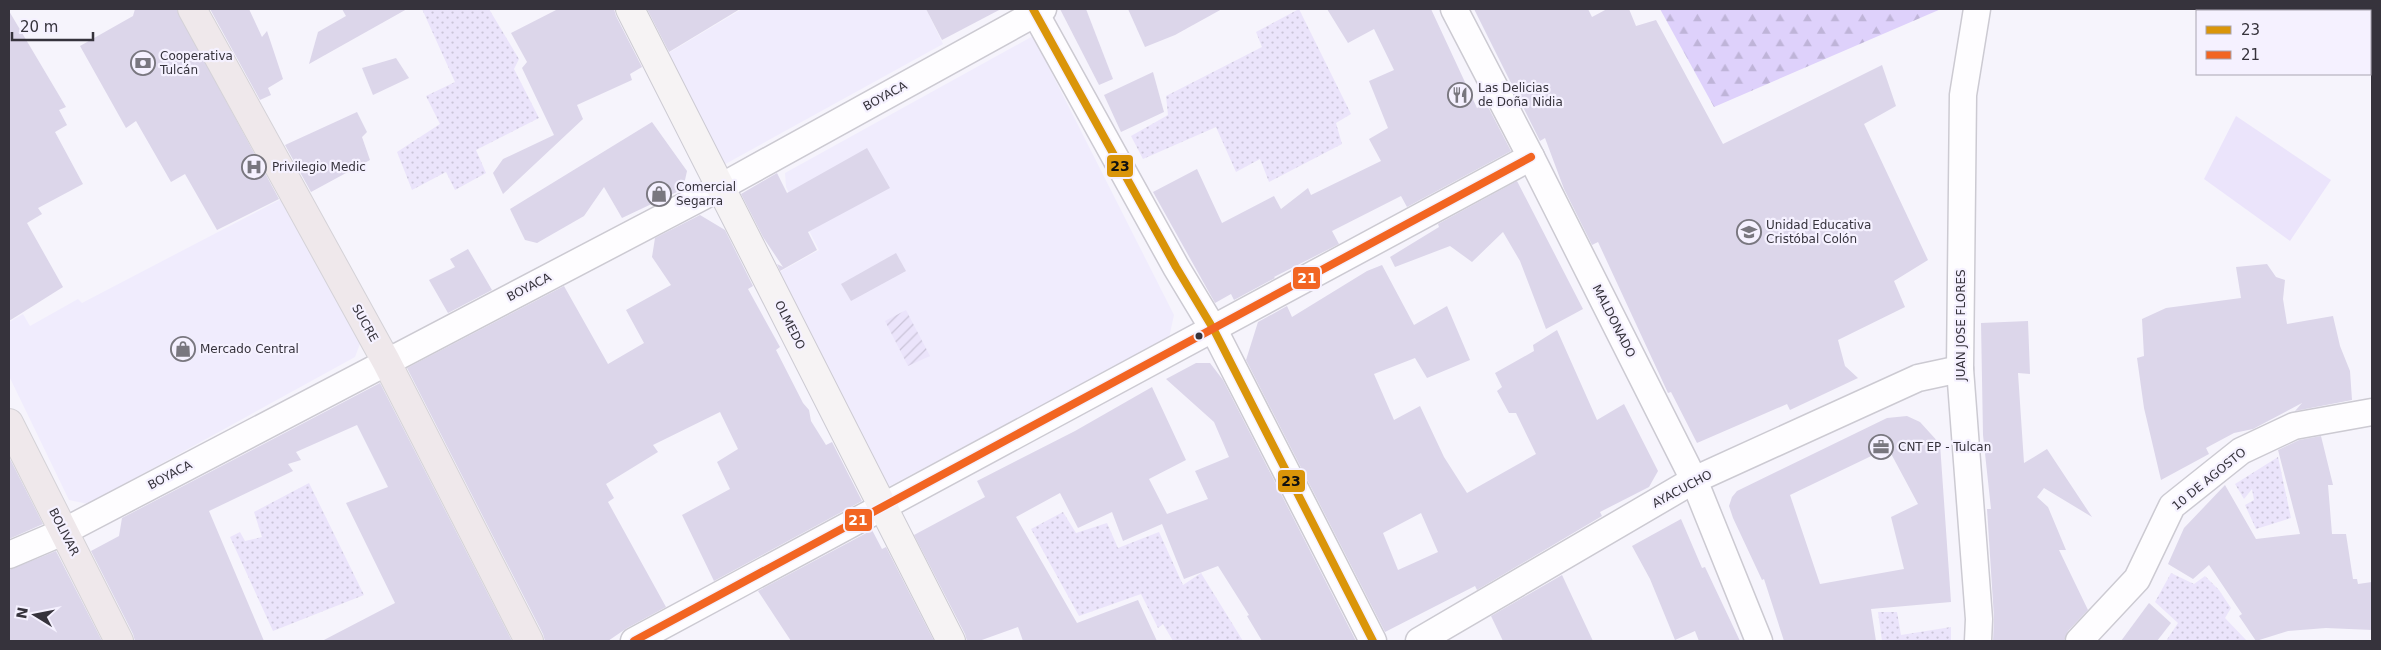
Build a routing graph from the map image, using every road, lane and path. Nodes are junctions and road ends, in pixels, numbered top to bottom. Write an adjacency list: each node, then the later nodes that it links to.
1 (192, 9): 9 (main road, SUCRE)
2 (630, 9): 7 (street, OLMEDO)
3 (1454, 9): 6 (street, MALDONADO)
4 (1977, 9): 10 (street, JUAN JOSE FLORES)
5 (1037, 10): 7 (street, BOYACA); 8 (street)
6 (1531, 157): 8 (street); 13 (street, MALDONADO)
7 (719, 188): 9 (street, BOYACA); 14 (street, OLMEDO)
8 (1214, 330): 14 (street); 21 (street)
9 (386, 361): 15 (street, BOYACA); 18 (main road, SUCRE)
10 (1960, 369): 13 (street, AYACUCHO); 24 (street, JUAN JOSE FLORES)
11 (2372, 412): 25 (street, 10 DE AGOSTO)
12 (9, 423): 15 (main road, BOLIVAR)
13 (1694, 480): 22 (street, AYACUCHO); 23 (street, MALDONADO)
14 (884, 508): 19 (street); 20 (street, OLMEDO)
15 (63, 532): 16 (street, BOYACA); 17 (main road, BOLIVAR)
16 (9, 555)
17 (119, 641)
18 (529, 641)
19 (634, 641)
20 (951, 641)
21 (1373, 641)
22 (1419, 641)
23 (1758, 641)
24 (1978, 641)
25 (2079, 641)

